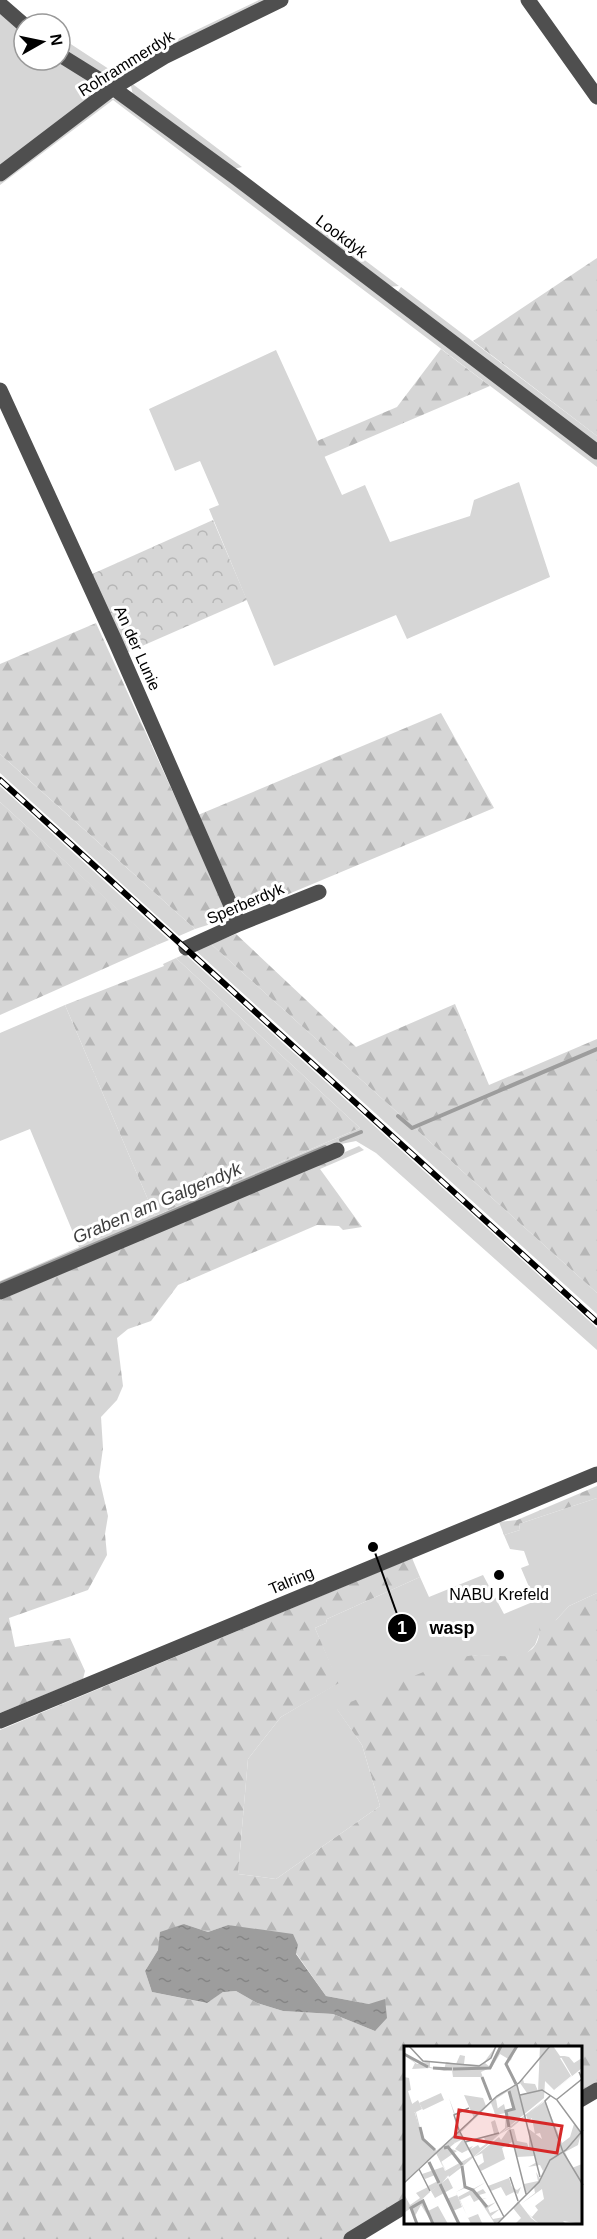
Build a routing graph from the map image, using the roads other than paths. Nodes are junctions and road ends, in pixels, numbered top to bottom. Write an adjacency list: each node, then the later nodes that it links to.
1 (281, 0): 6 (street, Rohrammerdyk)
2 (528, 0): 7 (street)
3 (0, 3): 4 (street)
4 (12, 14)
5 (72, 62): 6 (street, Lookdyk)
6 (113, 88): 8 (street, Rohrammerdyk); 10 (street, Lookdyk)
7 (597, 97)
8 (0, 174)
9 (0, 390): 12 (street, An der Lunie)
10 (597, 452)
11 (319, 892): 12 (street, Sperberdyk)
12 (239, 924): 13 (street, Sperberdyk)
13 (186, 948)
14 (337, 1150): 15 (street)
15 (0, 1292)
16 (597, 1474): 17 (street, Talring)
17 (0, 1721)
18 (597, 2090): 19 (street)
19 (582, 2099)
20 (404, 2207): 21 (street)
21 (351, 2239)

